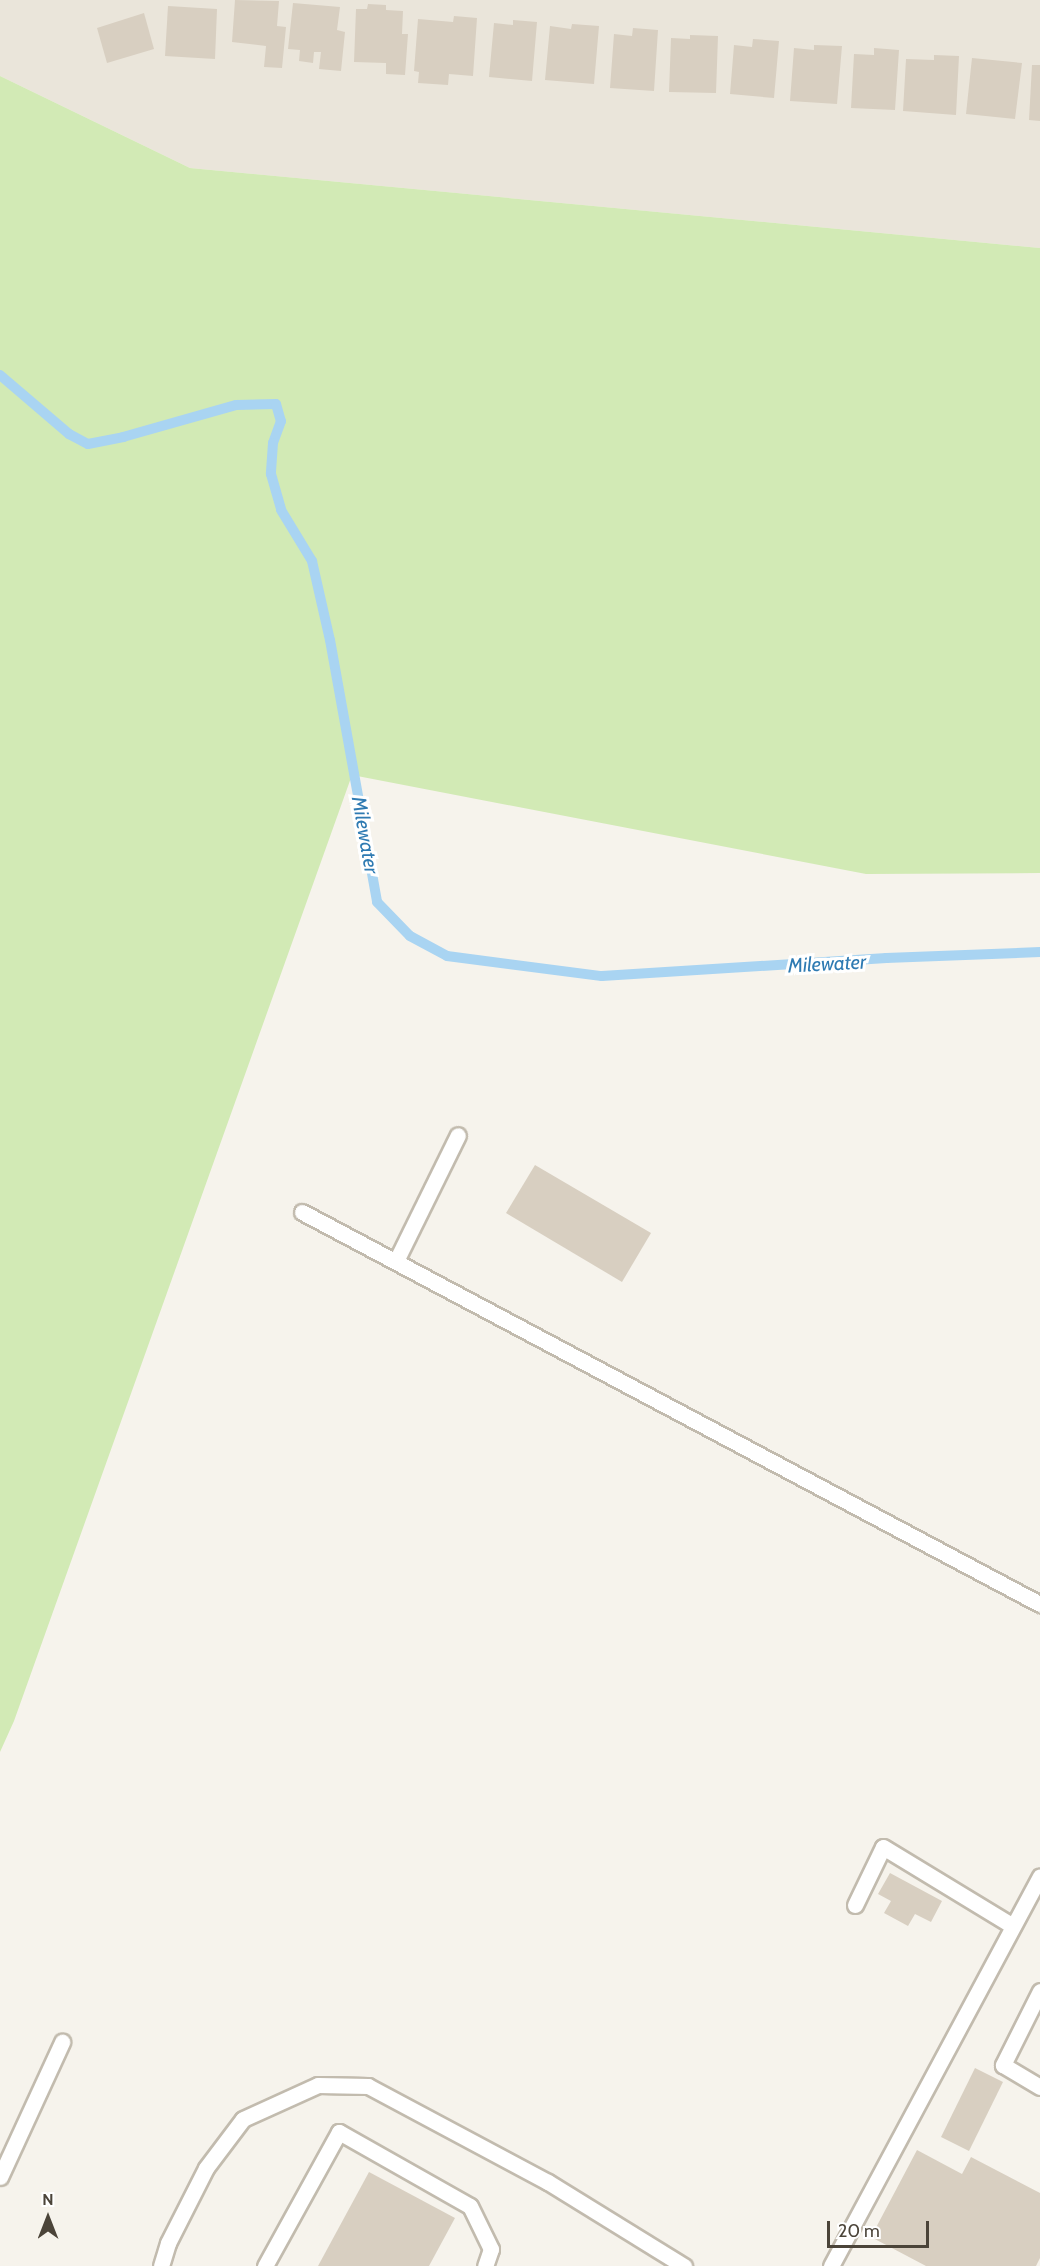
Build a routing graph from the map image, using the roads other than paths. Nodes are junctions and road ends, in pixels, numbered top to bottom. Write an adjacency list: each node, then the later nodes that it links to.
1 (458, 1136): 3 (lane)
2 (302, 1212): 3 (lane)
3 (396, 1261): 4 (lane)
4 (1040, 1604)
5 (1040, 1876): 7 (lane)
6 (855, 1905): 7 (lane)
7 (1013, 1926): 16 (lane)
8 (1040, 1991): 10 (lane)
9 (62, 2042): 11 (lane)
10 (1040, 2087)
11 (0, 2177)
12 (161, 2266): 15 (lane)
13 (265, 2266): 14 (lane)
14 (484, 2266)
15 (684, 2266)
16 (831, 2266)

